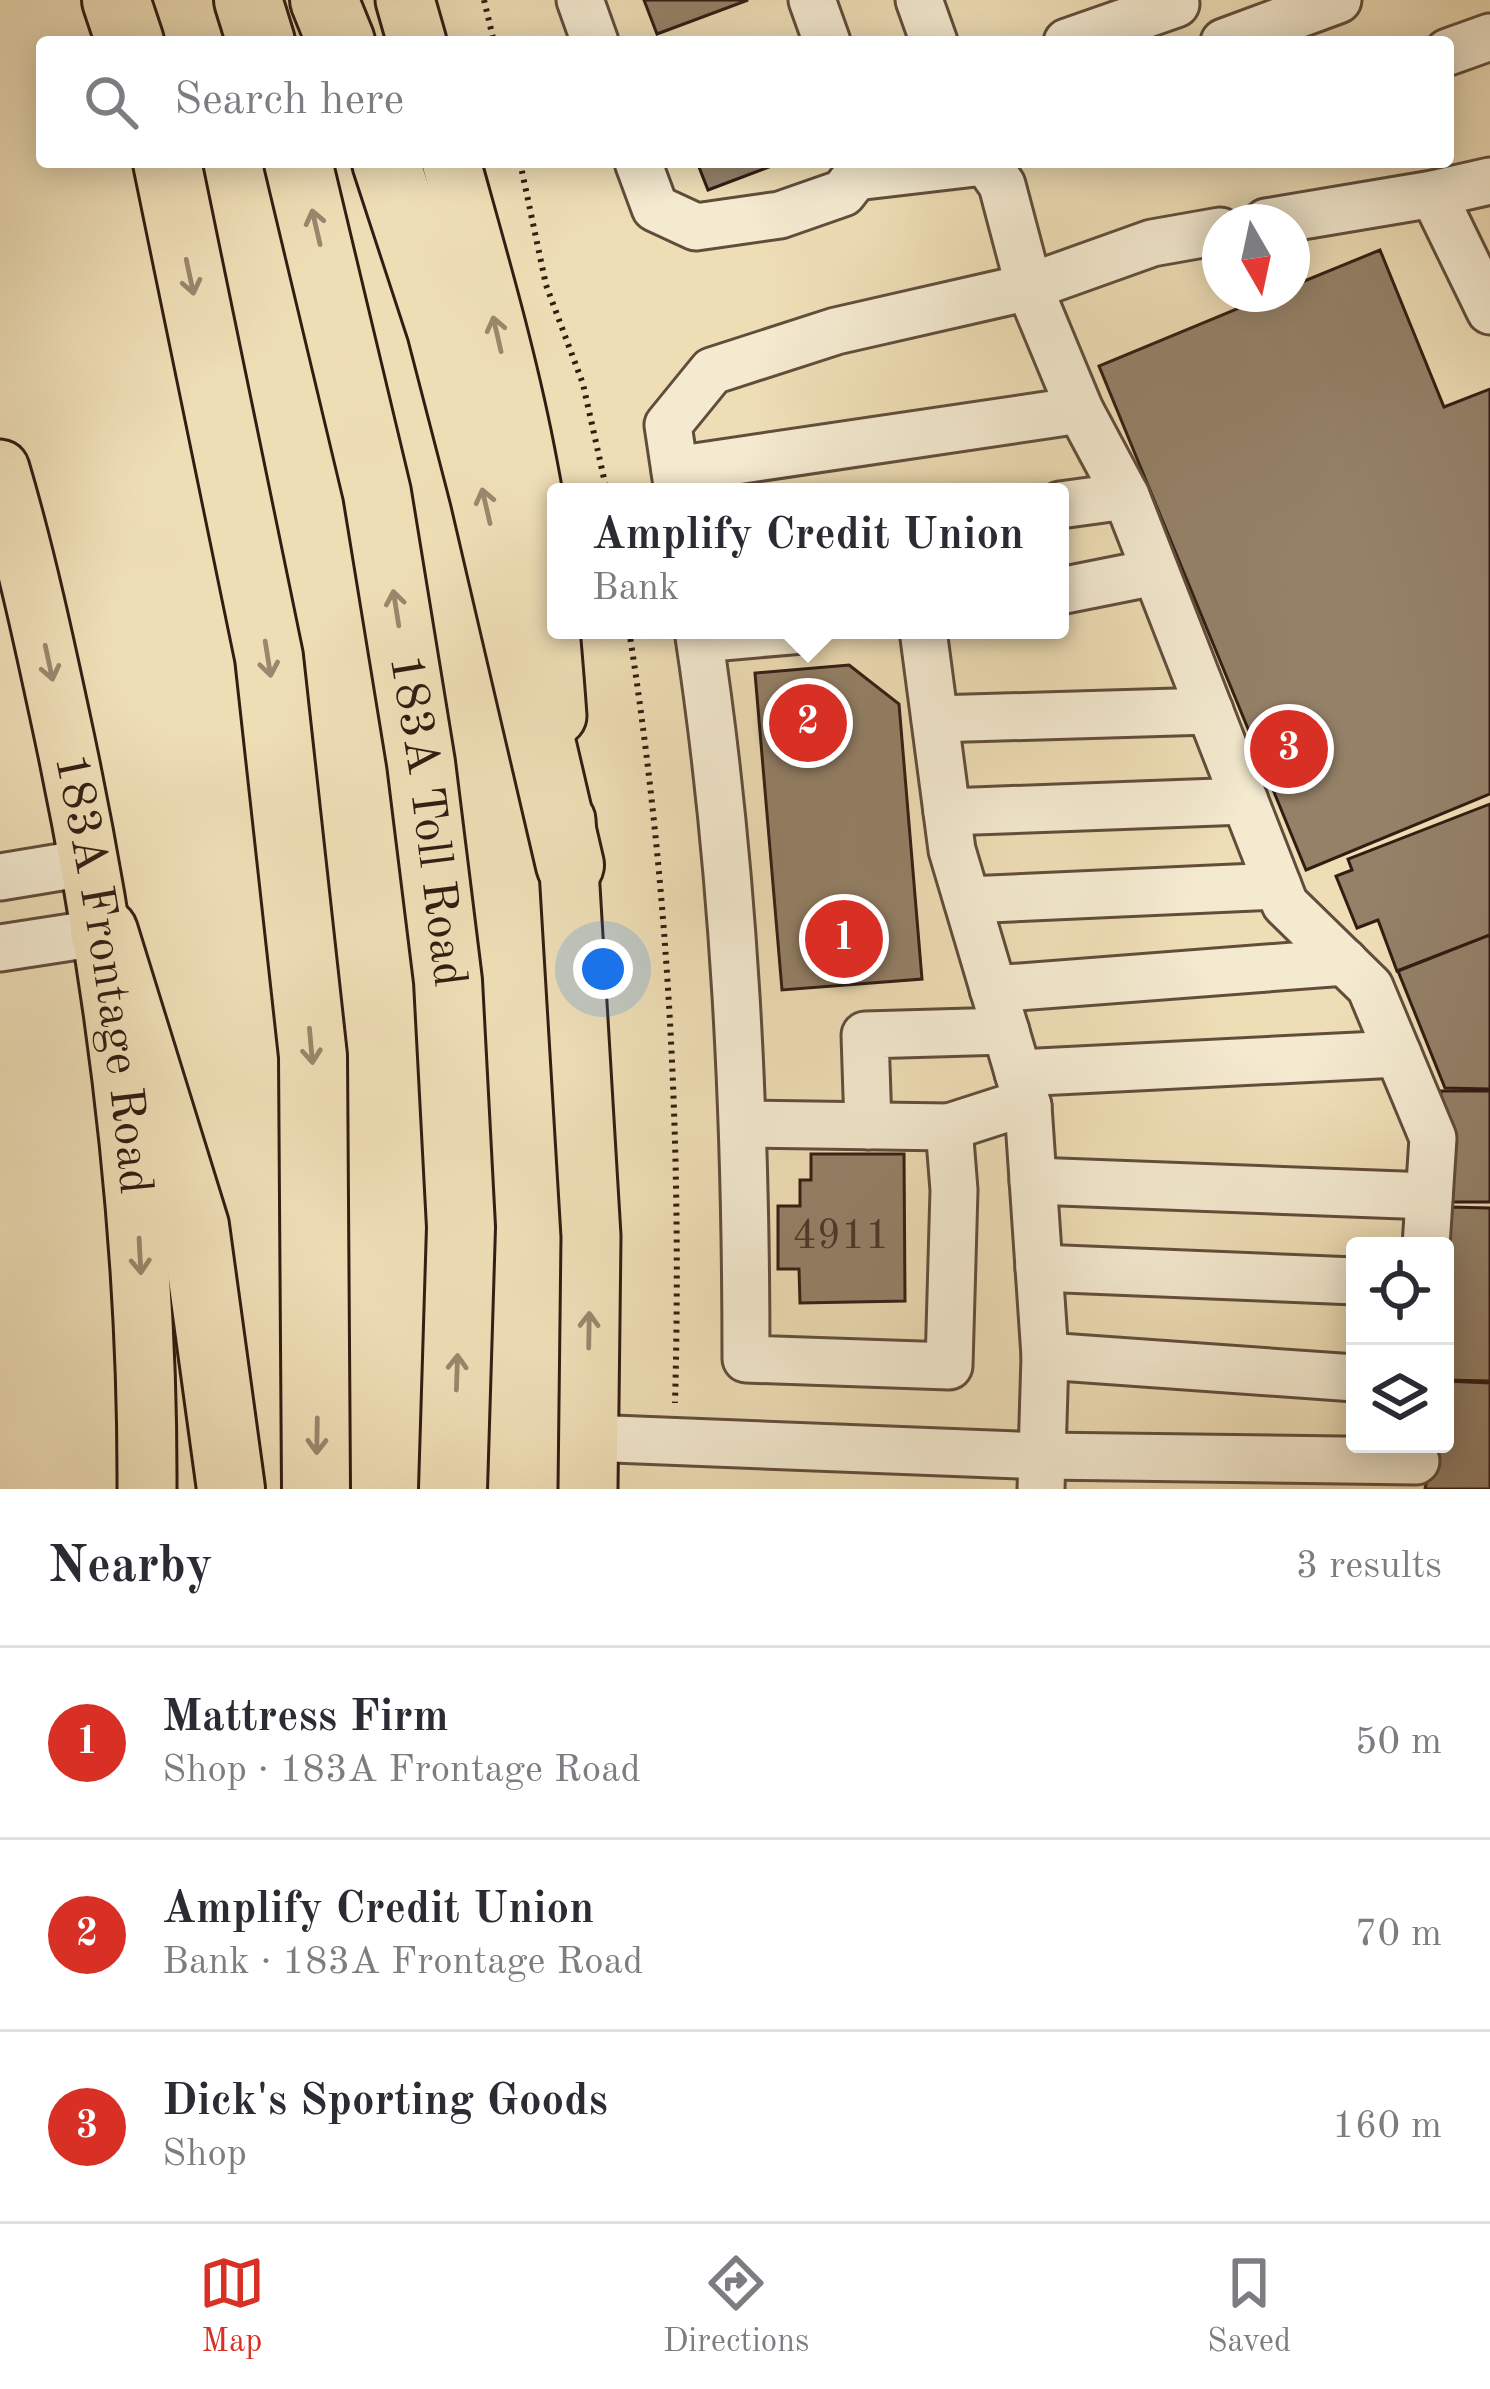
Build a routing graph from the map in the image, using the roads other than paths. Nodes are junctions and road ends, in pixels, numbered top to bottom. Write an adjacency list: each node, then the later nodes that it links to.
1 (116, 0): 10 (highway)
2 (248, 0): 11 (highway)
3 (324, 0): 12 (highway)
4 (405, 0): 13 (main road)
5 (580, 0): 14 (street)
6 (812, 0): 15 (street)
7 (920, 0): 16 (street)
8 (1338, 0): 18 (street)
9 (1180, 15): 17 (street)
10 (128, 36)
11 (259, 36)
12 (339, 36)
13 (415, 36)
14 (593, 36)
15 (825, 36)
16 (932, 36)
17 (1092, 36)
18 (1240, 36)
19 (1490, 37): 20 (street)
20 (1454, 50)
21 (167, 168): 74 (highway, one-way to 74)
22 (299, 168): 75 (highway, 183A Toll Road, one-way to 22)
23 (388, 168): 50 (highway, one-way to 23)
24 (453, 168): 41 (main road, one-way to 24)
25 (640, 168): 27 (street)
26 (989, 168): 32 (street)
27 (862, 169)
28 (1490, 181): 29 (street)
29 (1433, 194): 30 (street); 33 (street)
30 (1310, 215)
31 (1202, 234): 32 (street)
32 (1029, 286): 34 (street); 36 (street)
33 (1490, 311)
34 (1080, 410): 36 (street); 37 (street)
35 (0, 469): 49 (main road, 183A Frontage Road, one-way to 49)
36 (676, 481)
37 (1126, 496): 38 (street); 39 (street)
38 (1069, 504)
39 (1155, 572): 40 (street); 45 (street)
40 (1069, 589)
41 (547, 608)
42 (551, 639): 50 (main road, one-way to 42)
43 (700, 639): 59 (street)
44 (924, 639): 46 (street)
45 (1210, 711): 46 (street); 47 (street)
46 (934, 719): 48 (street)
47 (1245, 801): 48 (street); 52 (street)
48 (946, 812): 53 (street)
49 (91, 862): 51 (street); 54 (main road, 183A Frontage Road)
50 (570, 865): 69 (main road, one-way to 50)
51 (0, 877)
52 (1278, 886): 53 (street); 56 (street)
53 (967, 900): 57 (street)
54 (104, 932): 55 (street); 72 (main road, 183A Frontage Road, one-way to 72); 73 (highway)
55 (0, 948)
56 (1345, 962): 57 (street); 58 (street)
57 (1011, 1050): 58 (street); 60 (street); 61 (street); 62 (street)
58 (1398, 1054): 63 (street)
59 (743, 1124): 60 (street); 61 (street)
60 (868, 1126): 61 (street)
61 (949, 1127)
62 (1033, 1181): 63 (street); 65 (street)
63 (1429, 1196): 64 (street)
64 (1427, 1237)
65 (1040, 1268): 66 (street); 67 (street)
66 (1346, 1281)
67 (1046, 1357): 68 (street); 71 (street)
68 (1346, 1377)
69 (588, 1464): 71 (street)
70 (1416, 1465): 71 (street)
71 (1041, 1472)
72 (147, 1489)
73 (231, 1489)
74 (316, 1489)
75 (453, 1489)

